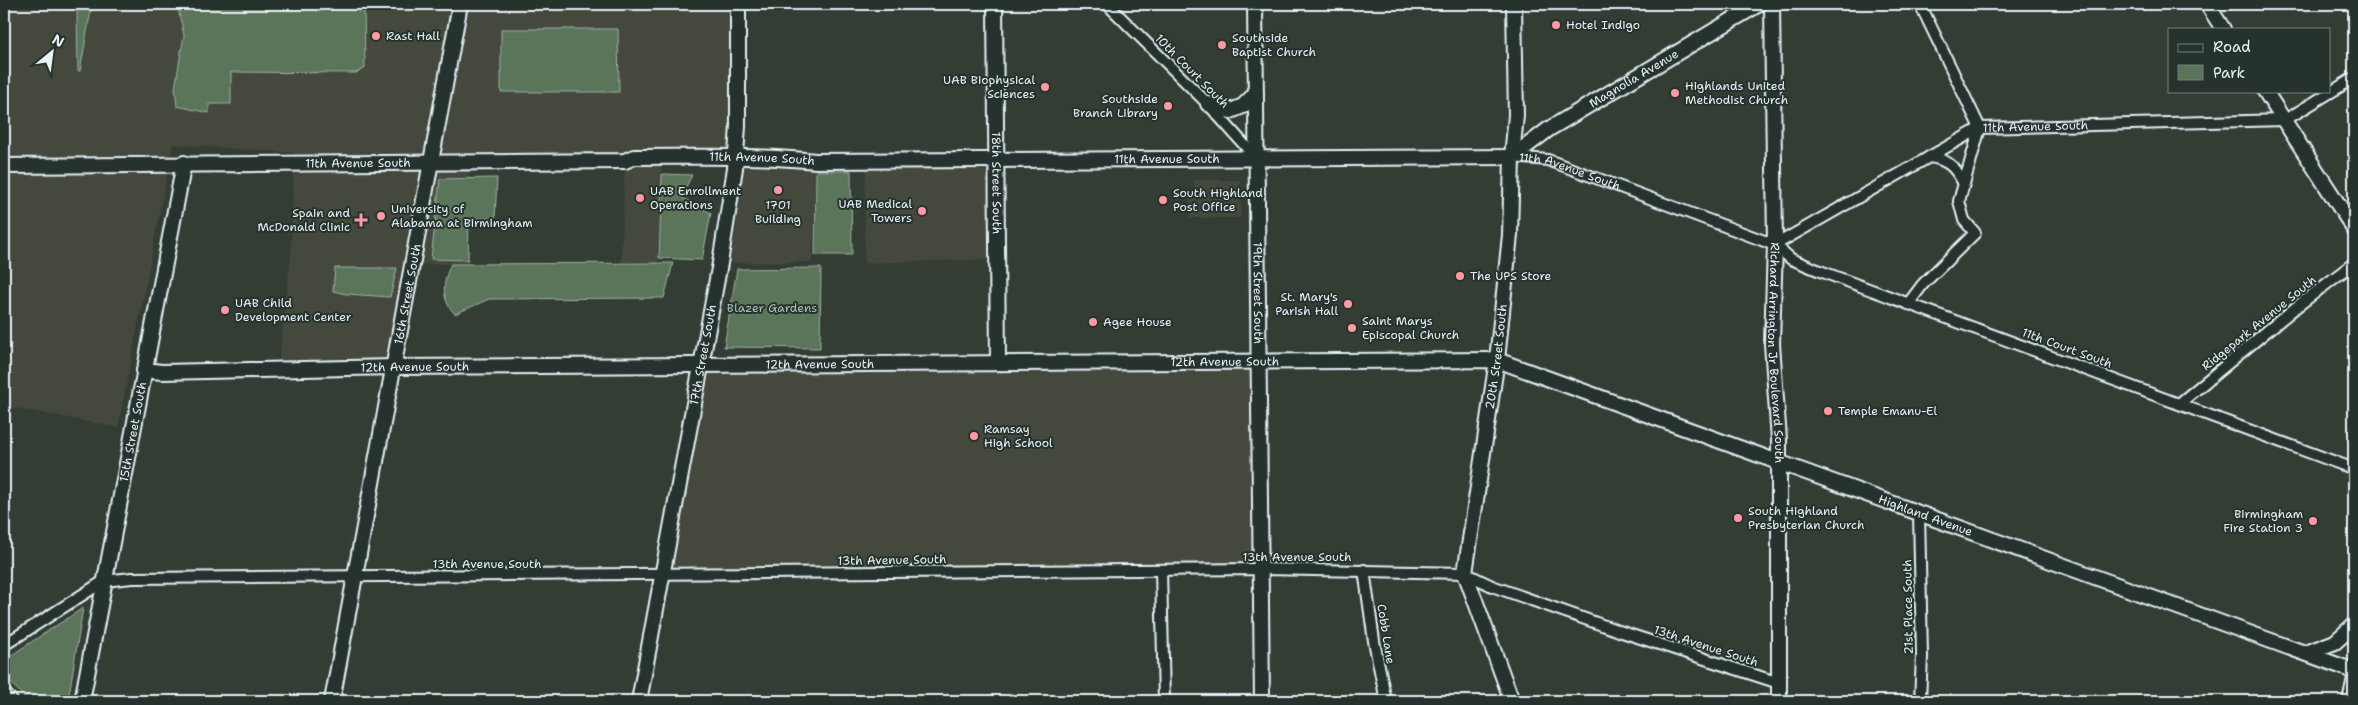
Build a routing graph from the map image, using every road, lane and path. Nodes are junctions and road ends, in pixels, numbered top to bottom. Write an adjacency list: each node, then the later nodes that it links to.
1 (460, 4): 23 (street, 16th Street South)
2 (738, 4): 18 (street, 17th Street South)
3 (994, 4): 22 (street, 18th Street South)
4 (1107, 4): 15 (street, 10th Court South)
5 (1255, 4): 14 (street, 19th Street South)
6 (1514, 4): 19 (street, 20th Street South)
7 (1759, 4): 19 (street, Magnolia Avenue)
8 (1772, 4): 28 (street, Richard Arrington Jr Boulevard South)
9 (1920, 4): 17 (street)
10 (2207, 4): 11 (street)
11 (2222, 28)
12 (2354, 78): 16 (street)
13 (2266, 92): 16 (street)
14 (1256, 93): 15 (street); 21 (street, 19th Street South)
15 (1208, 104): 21 (street, 10th Court South)
16 (2285, 120): 17 (street, 11th Avenue South); 27 (street)
17 (1980, 128): 20 (street, 11th Avenue South); 26 (street)
18 (736, 157): 22 (street, 11th Avenue South); 23 (street, 11th Avenue South); 34 (street, 17th Street South)
19 (1512, 157): 21 (street, 11th Avenue South); 28 (street, 11th Avenue South); 31 (street, 20th Street South)
20 (1929, 157): 26 (street); 28 (street, 11th Avenue South)
21 (1256, 158): 22 (street, 11th Avenue South); 32 (street, 19th Street South)
22 (996, 160): 33 (street, 18th Street South)
23 (433, 162): 24 (street, 11th Avenue South); 35 (street, 16th Street South)
24 (184, 163): 25 (street, 11th Avenue South); 36 (street, 15th Street South)
25 (4, 166)
26 (1963, 182): 30 (street)
27 (2354, 229)
28 (1775, 245): 30 (street, 11th Court South); 38 (street, Richard Arrington Jr Boulevard South)
29 (2354, 263): 37 (street, Ridgepark Avenue South)
30 (1908, 304): 37 (street, 11th Court South)
31 (1497, 360): 32 (street, 12th Avenue South); 38 (street, Highland Avenue); 44 (street, 20th Street South)
32 (1258, 361): 33 (street, 12th Avenue South); 41 (street, 19th Street South)
33 (998, 362): 34 (street, 12th Avenue South)
34 (701, 366): 35 (street, 12th Avenue South); 45 (street, 17th Street South)
35 (394, 367): 36 (street, 12th Avenue South); 46 (street, 16th Street South)
36 (144, 370): 47 (street, 15th Street South)
37 (2180, 402): 39 (street, 11th Court South)
38 (1778, 462): 40 (street, Highland Avenue); 52 (street, Richard Arrington Jr Boulevard South)
39 (2354, 469)
40 (1919, 513): 50 (street, Highland Avenue); 63 (street, 21st Place South)
41 (1261, 569): 42 (street, 13th Avenue South); 43 (street, 13th Avenue South); 59 (street, 19th Street South)
42 (1161, 570): 45 (street, 13th Avenue South); 58 (street)
43 (1364, 570): 44 (street, 13th Avenue South); 60 (street, Cobb Lane)
44 (1465, 573): 52 (street, 13th Avenue South); 61 (street, 20th Street South)
45 (662, 575): 46 (street, 13th Avenue South); 57 (street, 17th Street South)
46 (355, 577): 47 (street, 13th Avenue South); 56 (street, 16th Street South)
47 (104, 581): 49 (street, 13th Avenue South); 55 (street, 15th Street South)
48 (2354, 625): 50 (street)
49 (4, 645)
50 (2306, 653): 51 (street, Highland Avenue)
51 (2354, 672): 64 (street)
52 (1780, 683): 62 (street, Richard Arrington Jr Boulevard South)
53 (4, 695): 54 (street)
54 (10, 701)
55 (82, 701)
56 (332, 701)
57 (639, 701)
58 (1164, 701)
59 (1262, 701)
60 (1386, 701)
61 (1512, 701)
62 (1779, 701)
63 (1920, 701)
64 (2348, 701)

